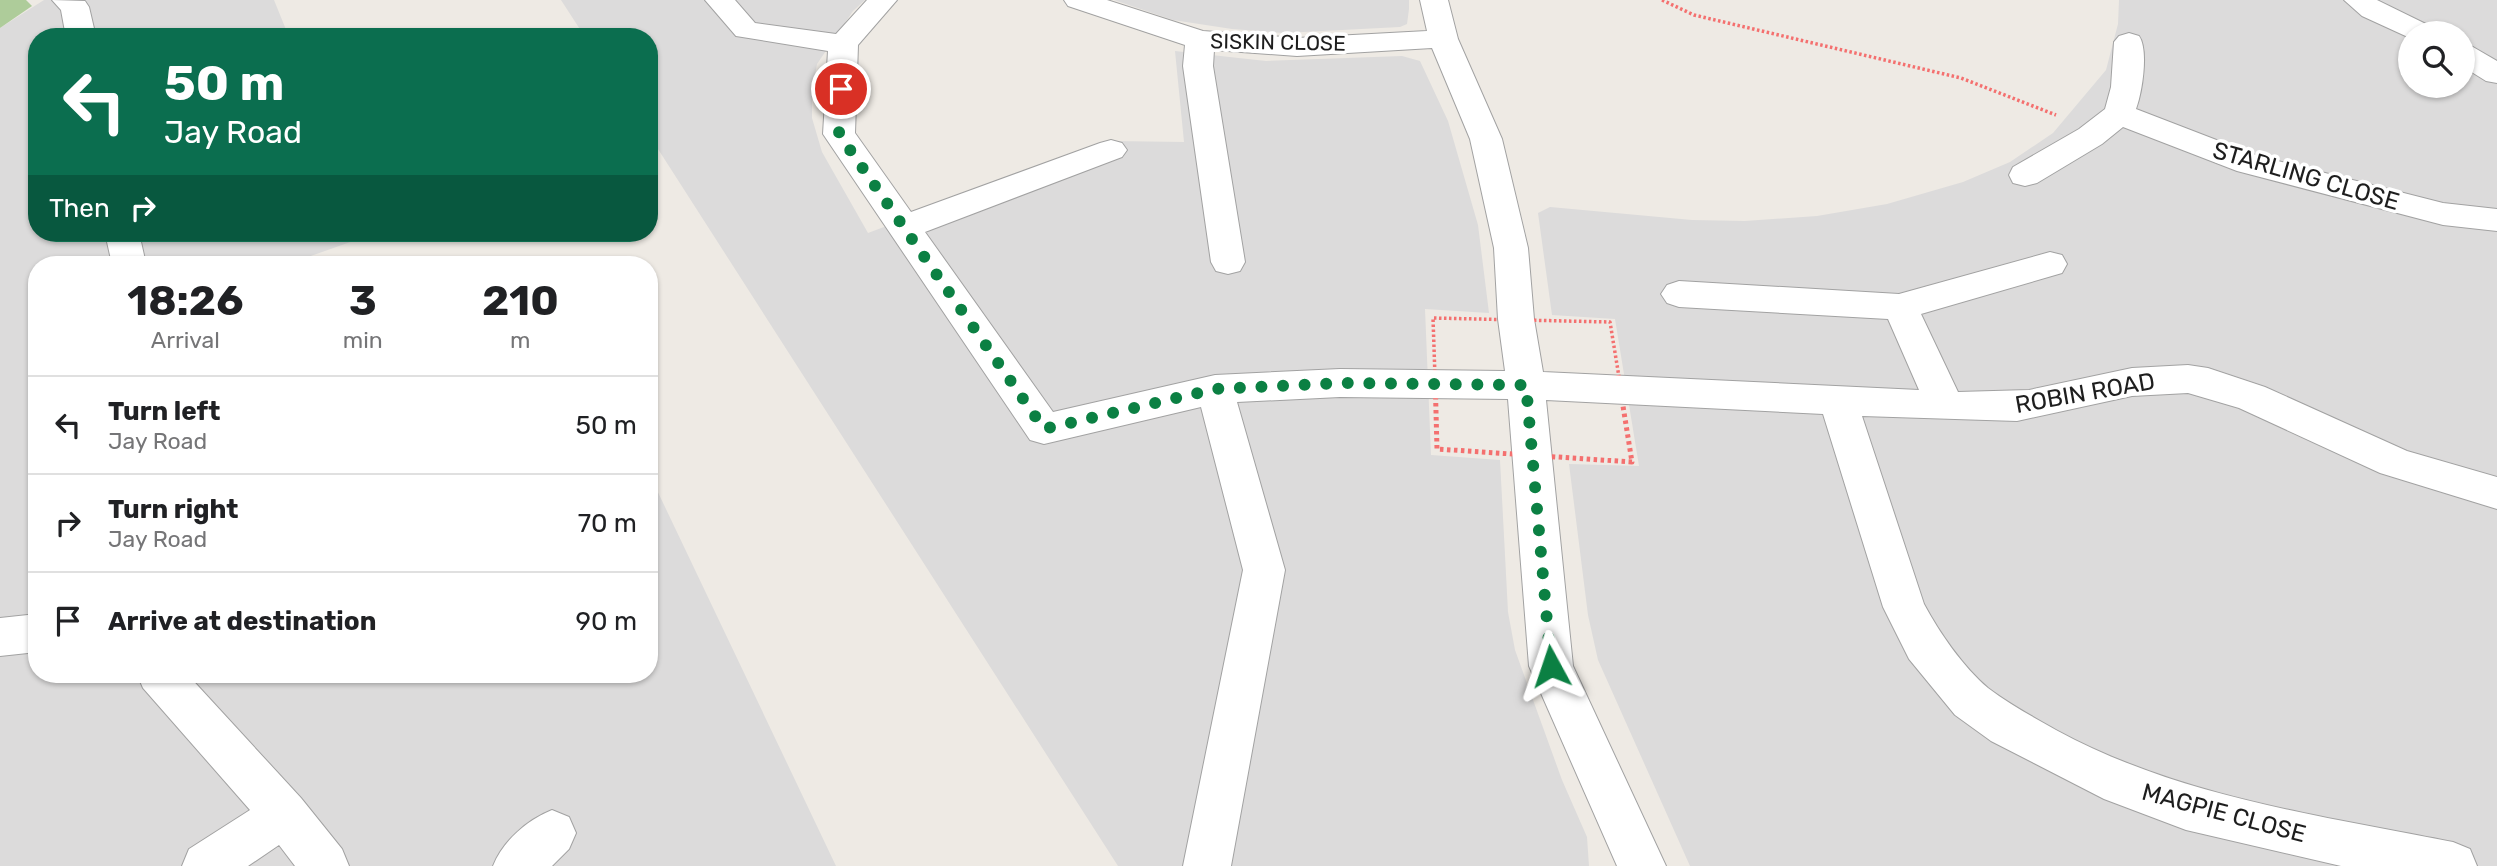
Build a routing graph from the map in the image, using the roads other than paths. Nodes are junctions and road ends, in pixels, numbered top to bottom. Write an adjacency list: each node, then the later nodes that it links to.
1 (66, 0): 8 (street)
2 (719, 0): 12 (street)
3 (883, 0): 12 (street)
4 (1078, 0): 10 (street, SISKIN CLOSE)
5 (1434, 0): 9 (street)
6 (2358, 0): 7 (street)
7 (2398, 22)
8 (79, 28)
9 (1443, 39): 10 (street, SISKIN CLOSE); 24 (street)
10 (1200, 40): 20 (street)
11 (2129, 42): 15 (street)
12 (843, 44): 19 (street)
13 (2475, 61): 14 (street)
14 (2497, 74)
15 (2107, 123): 17 (street); 18 (street, STARLING CLOSE)
16 (1111, 150): 19 (street)
17 (2025, 175)
18 (2497, 220)
19 (904, 227): 25 (street, ROBIN ROAD)
20 (1228, 262)
21 (2050, 264): 23 (street)
22 (1679, 294): 23 (street)
23 (1899, 307): 27 (street)
24 (1526, 385): 25 (street, ROBIN ROAD); 26 (street, ROBIN ROAD); 38 (street)
25 (1215, 389): 37 (street)
26 (1838, 401): 27 (street, ROBIN ROAD); 39 (street, MAGPIE CLOSE)
27 (1945, 406): 28 (street, ROBIN ROAD)
28 (2497, 493)
29 (28, 634): 30 (street)
30 (0, 637)
31 (167, 683): 32 (street)
32 (284, 814): 34 (street); 35 (street)
33 (552, 833): 36 (street)
34 (206, 866)
35 (325, 866)
36 (517, 866)
37 (1207, 866)
38 (1642, 866)
39 (2453, 866)

